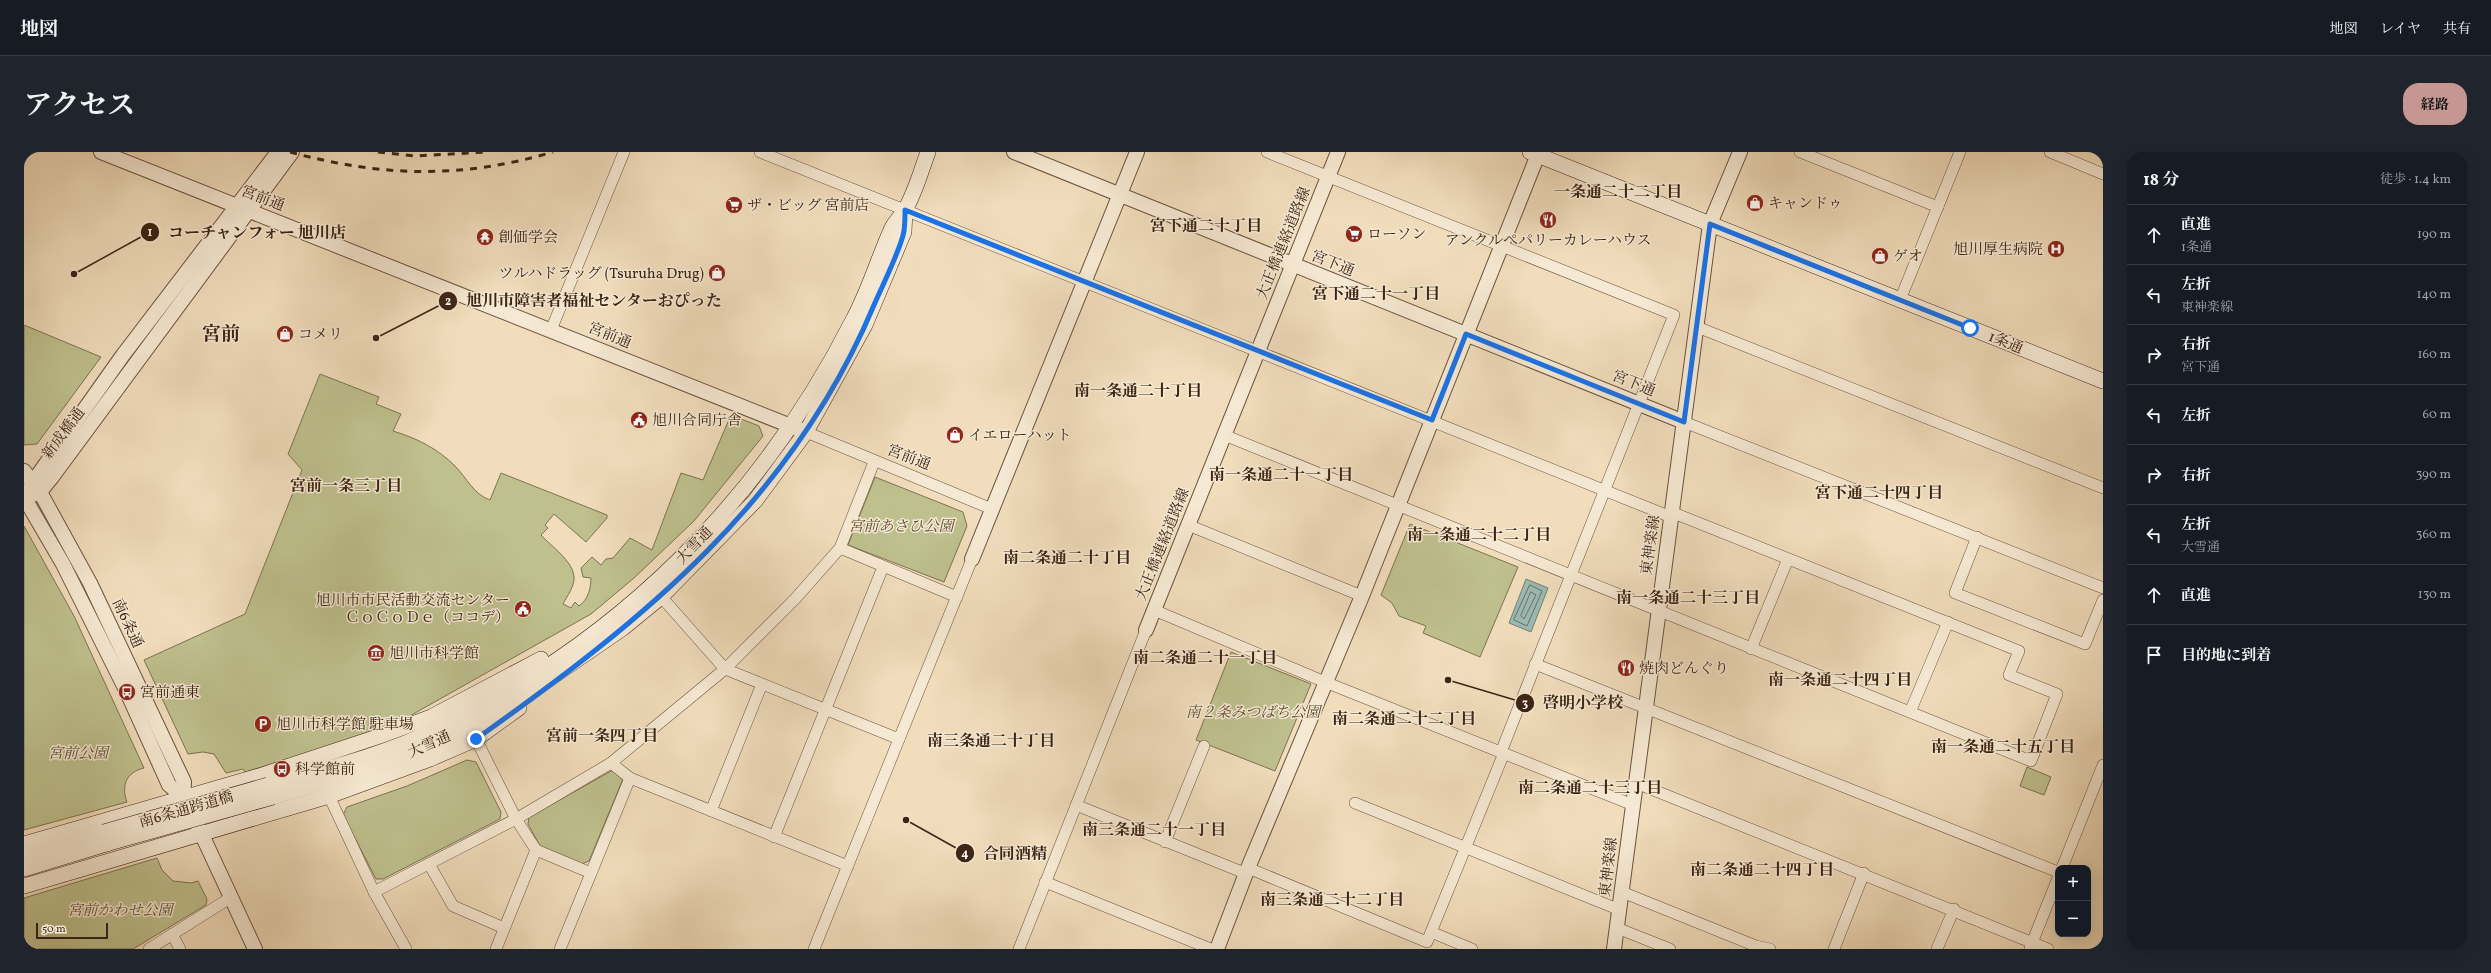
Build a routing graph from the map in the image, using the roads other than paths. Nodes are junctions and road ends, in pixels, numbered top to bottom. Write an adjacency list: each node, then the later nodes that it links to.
1 (104, 152): 20 (street, 宮前通)
2 (278, 152): 20 (street, 新成橋通)
3 (292, 152): 20 (street, 新成橋通)
4 (624, 152): 28 (street)
5 (760, 152): 21 (street)
6 (928, 152): 21 (main road, 大雪通)
7 (1014, 152): 18 (street, 宮下通)
8 (1137, 152): 18 (street)
9 (1267, 152): 17 (street)
10 (1338, 152): 17 (street, 大正橋連絡道路線)
11 (1740, 152): 22 (street, 東神楽線)
12 (1800, 152): 19 (street)
13 (1960, 152): 19 (street)
14 (2050, 152): 16 (street)
15 (1535, 153): 22 (main road, 1条通); 23 (street)
16 (2103, 174)
17 (1328, 176): 23 (street); 24 (street, 大正橋連絡道路線)
18 (1120, 195): 24 (street, 宮下通); 25 (street)
19 (1938, 207): 26 (street)
20 (243, 208): 28 (street, 宮前通); 38 (street, 新成橋通)
21 (905, 210): 25 (street); 35 (main road, 大雪通)
22 (1710, 224): 26 (main road, 1条通); 27 (street, 東神楽線)
23 (1501, 247): 29 (street); 32 (street)
24 (1292, 265): 29 (street, 宮下通); 30 (street, 大正橋連絡道路線)
25 (1084, 282): 30 (street); 43 (street)
26 (1900, 300): 31 (main road, 1条通)
27 (1697, 327): 34 (street, 東神楽線); 39 (street)
28 (551, 330): 35 (street, 宮前通)
29 (1466, 334): 32 (street, 宮下通); 33 (street)
30 (1258, 352): 33 (street); 36 (street, 大正橋連絡道路線)
31 (2103, 381)
32 (1640, 404): 34 (street, 宮下通); 40 (street)
33 (1432, 420): 40 (street); 42 (street)
34 (1684, 422): 44 (street, 東神楽線); 46 (street)
35 (799, 429): 37 (street, 宮前通); 53 (main road, 大雪通)
36 (1224, 435): 42 (street); 45 (street, 大正橋連絡道路線)
37 (874, 462): 43 (street, 宮前通); 47 (street)
38 (32, 482): 41 (street, 新成橋通); 80 (street, 南6条通)
39 (2103, 488)
40 (1603, 491): 44 (street); 51 (street)
41 (24, 497): 80 (street, 南6条通)
42 (1398, 505): 51 (street); 54 (street)
43 (992, 509): 48 (street)
44 (1671, 514): 49 (street); 58 (street, 東神楽線)
45 (1188, 525): 54 (street); 57 (street, 大正橋連絡道路線)
46 (1977, 537): 52 (street); 56 (street)
47 (840, 548): 50 (street); 64 (street)
48 (972, 559): 55 (street)
49 (1788, 559): 59 (street); 62 (street)
50 (883, 567): 55 (street); 68 (street)
51 (1571, 574): 58 (street); 63 (street)
52 (2103, 588)
53 (653, 592): 60 (main road, 大雪通); 64 (street); 78 (main road, 大雪通)
54 (1362, 596): 65 (street)
55 (956, 597): 71 (street)
56 (2103, 600)
57 (1154, 610): 61 (street, 大正橋連絡道路線); 65 (street)
58 (1658, 612): 62 (street); 67 (street, 東神楽線)
59 (1948, 622): 69 (street); 69 (street)
60 (623, 628): 70 (main road); 78 (main road, 大雪通)
61 (1146, 630): 82 (street, 大正橋連絡道路線)
62 (1751, 649): 69 (street)
63 (1535, 664): 67 (street); 73 (street)
64 (725, 669): 66 (street); 74 (street)
65 (1325, 682): 73 (street); 98 (street)
66 (762, 684): 68 (street); 84 (street)
67 (1646, 707): 77 (street, 東神楽線); 99 (street)
68 (826, 710): 71 (street); 88 (street)
69 (1910, 712)
70 (476, 739): 79 (main road); 86 (street)
71 (899, 739): 96 (street)
72 (1204, 746): 89 (street)
73 (1502, 753): 83 (street); 91 (street)
74 (611, 763): 76 (street); 86 (street)
75 (2102, 772): 95 (street)
76 (630, 778): 84 (street); 100 (street)
77 (1636, 783): 83 (street, 東神楽線); 101 (street)
78 (267, 786): 80 (main road); 85 (main road); 93 (main road, 南6条通跨道橋, bridge)
79 (329, 796): 85 (main road); 105 (street)
80 (183, 797): 87 (street, 南6条通); 90 (main road)
81 (1355, 803): 91 (street)
82 (1076, 805): 89 (street); 102 (street, 大正橋連絡道路線)
83 (1633, 805): 106 (street, 東神楽線)
84 (711, 811): 88 (street)
85 (273, 813): 87 (main road)
86 (516, 819): 92 (street); 94 (street)
87 (202, 834): 103 (main road); 107 (street, 南6条通)
88 (774, 836): 96 (street)
89 (1165, 842): 98 (street)
90 (25, 848): 93 (main road)
91 (1465, 848): 108 (street); 112 (street)
92 (536, 850): 100 (street); 110 (street)
93 (58, 852): 97 (main road)
94 (429, 864): 105 (street); 110 (street)
95 (2063, 865)
96 (848, 866): 121 (street)
97 (24, 869)
98 (1248, 871): 112 (street); 124 (street)
99 (2055, 871)
100 (591, 873): 120 (street)
101 (1864, 873): 109 (street); 129 (street)
102 (1045, 882): 122 (street, 大正橋連絡道路線); 123 (street)
103 (24, 886)
104 (2055, 886): 114 (street)
105 (374, 892): 118 (street)
106 (1622, 892): 108 (street, 東神楽線); 128 (street)
107 (230, 898): 113 (street); 117 (street, 南6条通)
108 (1620, 910): 111 (street, 東神楽線)
109 (1954, 910): 114 (street); 130 (street)
110 (504, 928): 119 (street)
111 (1617, 928): 126 (street, 東神楽線); 127 (street)
112 (1431, 932): 125 (street)
113 (172, 934): 115 (street); 116 (street)
114 (2031, 946): 131 (street)
115 (149, 949)
116 (180, 949)
117 (255, 949)
118 (406, 949)
119 (496, 949)
120 (560, 949)
121 (814, 949)
122 (1018, 949)
123 (1211, 949)
124 (1218, 949)
125 (1472, 949)
126 (1614, 949)
127 (1670, 949)
128 (1770, 949)
129 (1834, 949)
130 (1937, 949)
131 (2048, 949)

